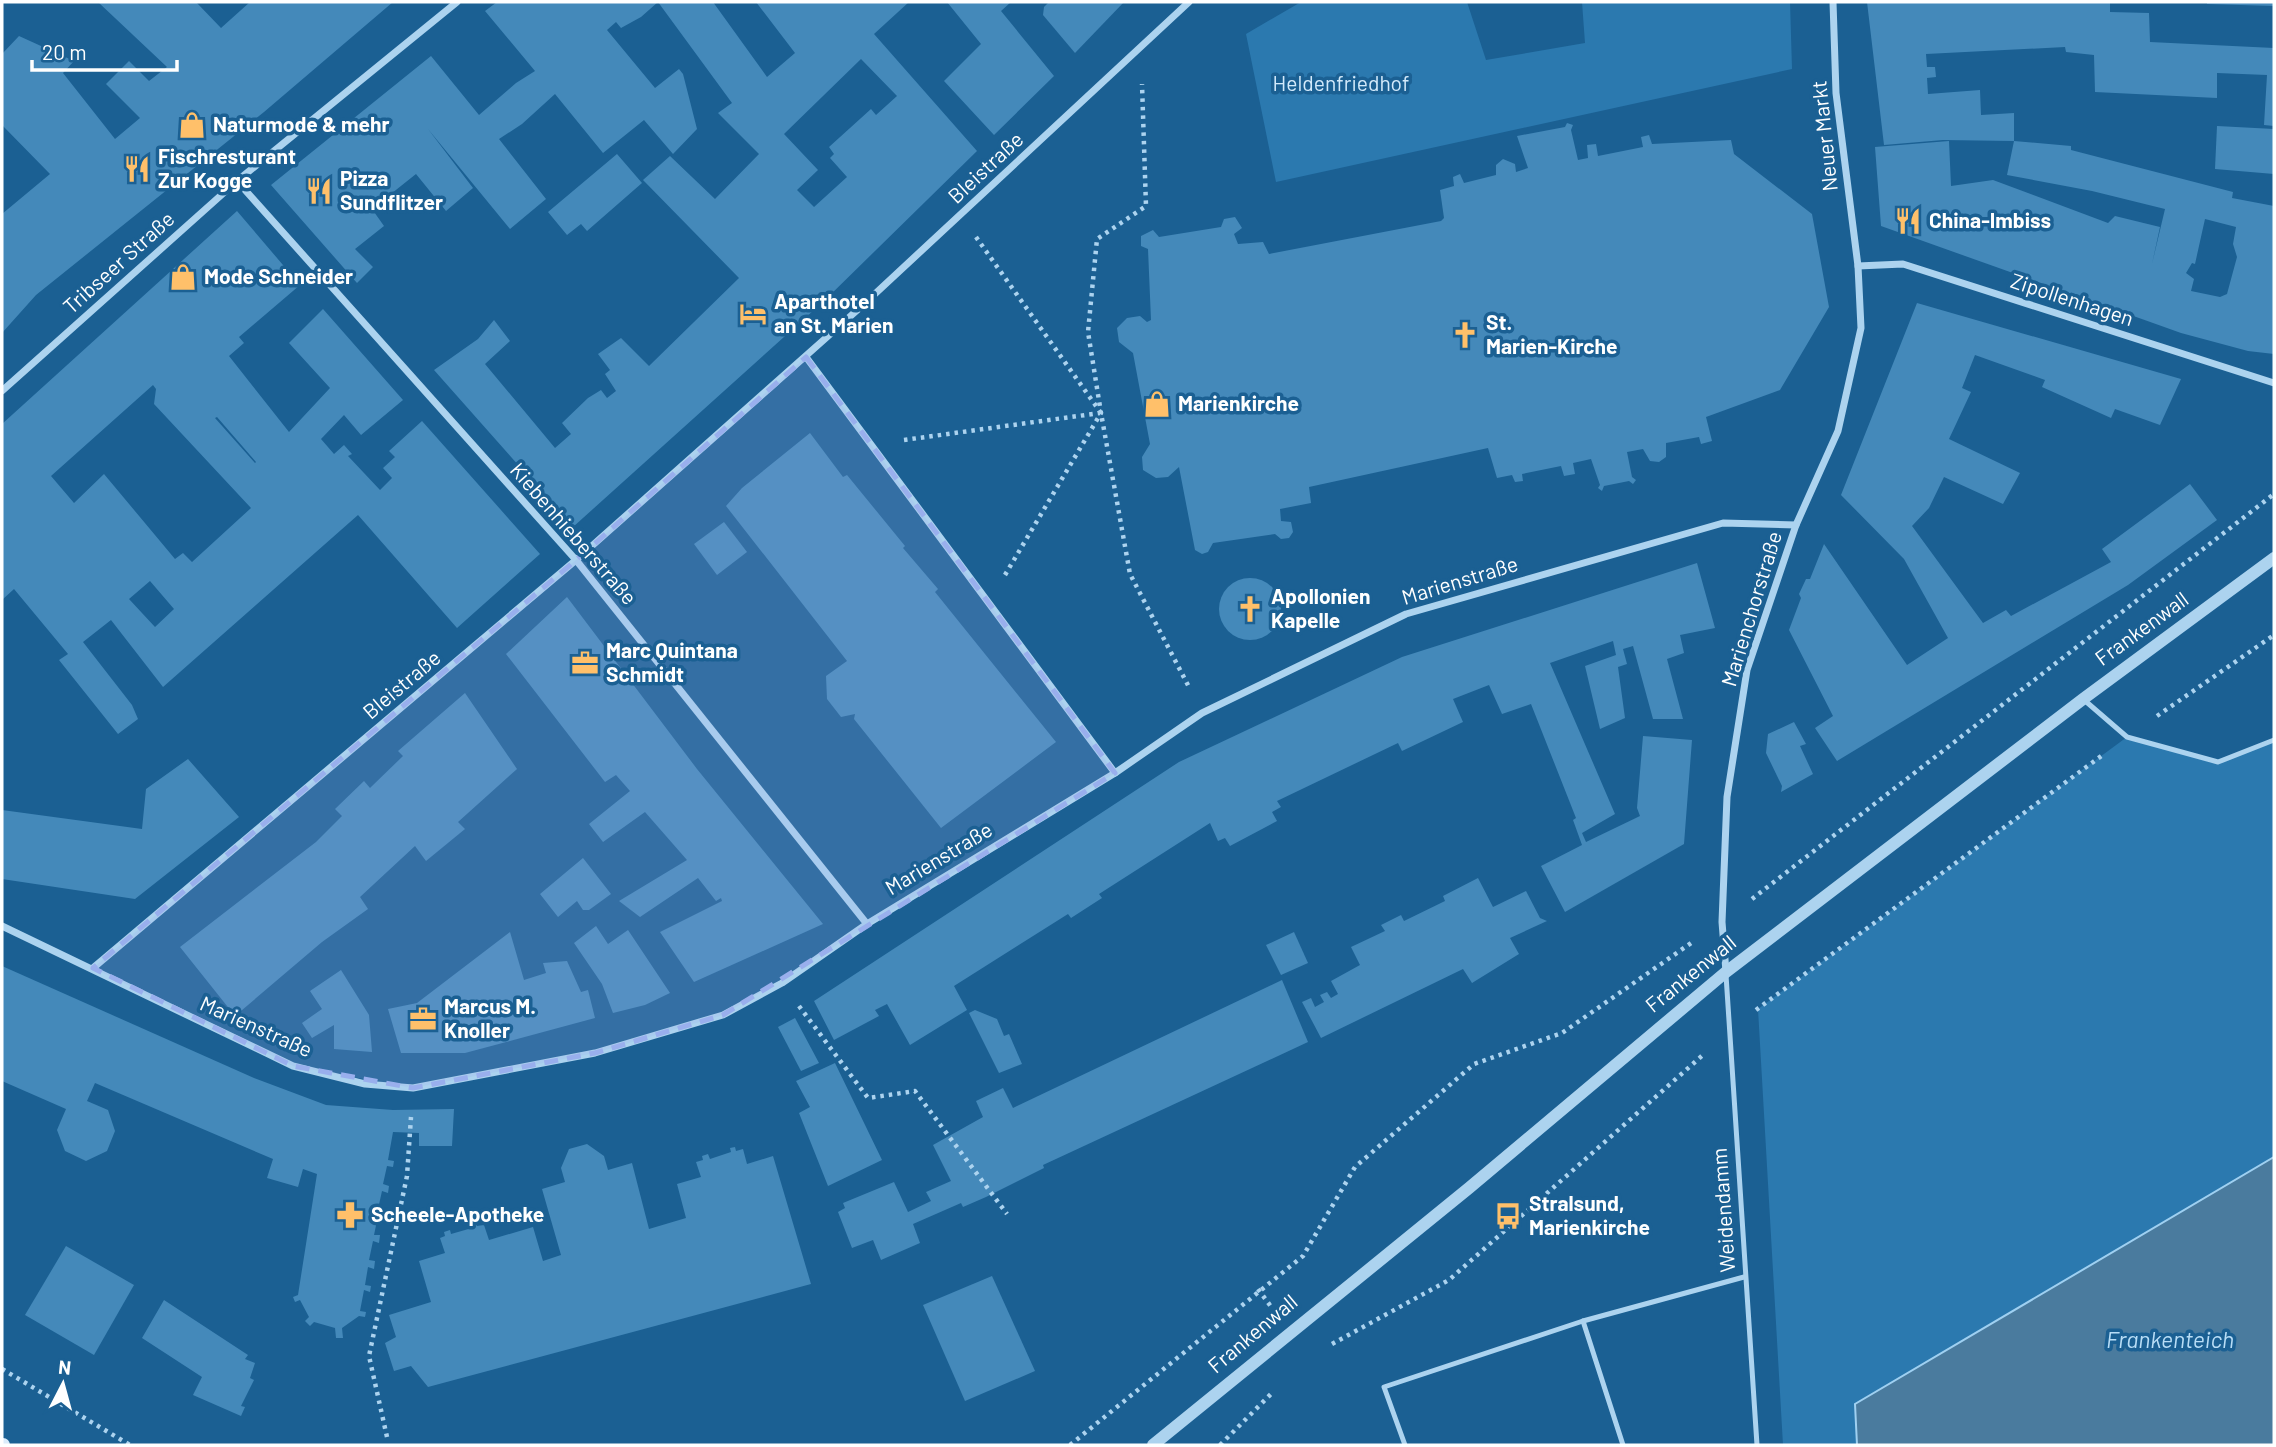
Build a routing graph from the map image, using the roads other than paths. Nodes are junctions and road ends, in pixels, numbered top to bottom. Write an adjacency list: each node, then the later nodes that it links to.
1 (457, 2): 4 (street, Tribseer Straße)
2 (1189, 2): 6 (street, Bleistraße)
3 (1833, 2): 5 (street, Neuer Markt)
4 (237, 181): 8 (street, Tribseer Straße); 11 (street, Kiebenhieberstraße)
5 (1858, 266): 7 (street, Zipollenhagen); 9 (street, Marienchorstraße)
6 (806, 358): 11 (street, Bleistraße); 14 (street)
7 (2274, 383)
8 (2, 391)
9 (1796, 525): 14 (street, Marienstraße); 18 (street, Marienchorstraße)
10 (2274, 558): 12 (street, Frankenwall)
11 (576, 560): 15 (street, Kiebenhieberstraße); 17 (street, Bleistraße)
12 (2083, 699): 13 (lane); 18 (street, Frankenwall)
13 (2274, 740)
14 (1115, 773): 15 (street, Marienstraße)
15 (867, 924): 17 (street, Marienstraße)
16 (2, 926): 17 (street)
17 (93, 968)
18 (1726, 972): 19 (lane, Weidendamm); 21 (street, Frankenwall)
19 (1744, 1277): 20 (lane); 24 (lane, Weidendamm)
20 (1583, 1321): 22 (lane); 23 (lane)
21 (1153, 1445)
22 (1405, 1445)
23 (1623, 1445)
24 (1757, 1445)

